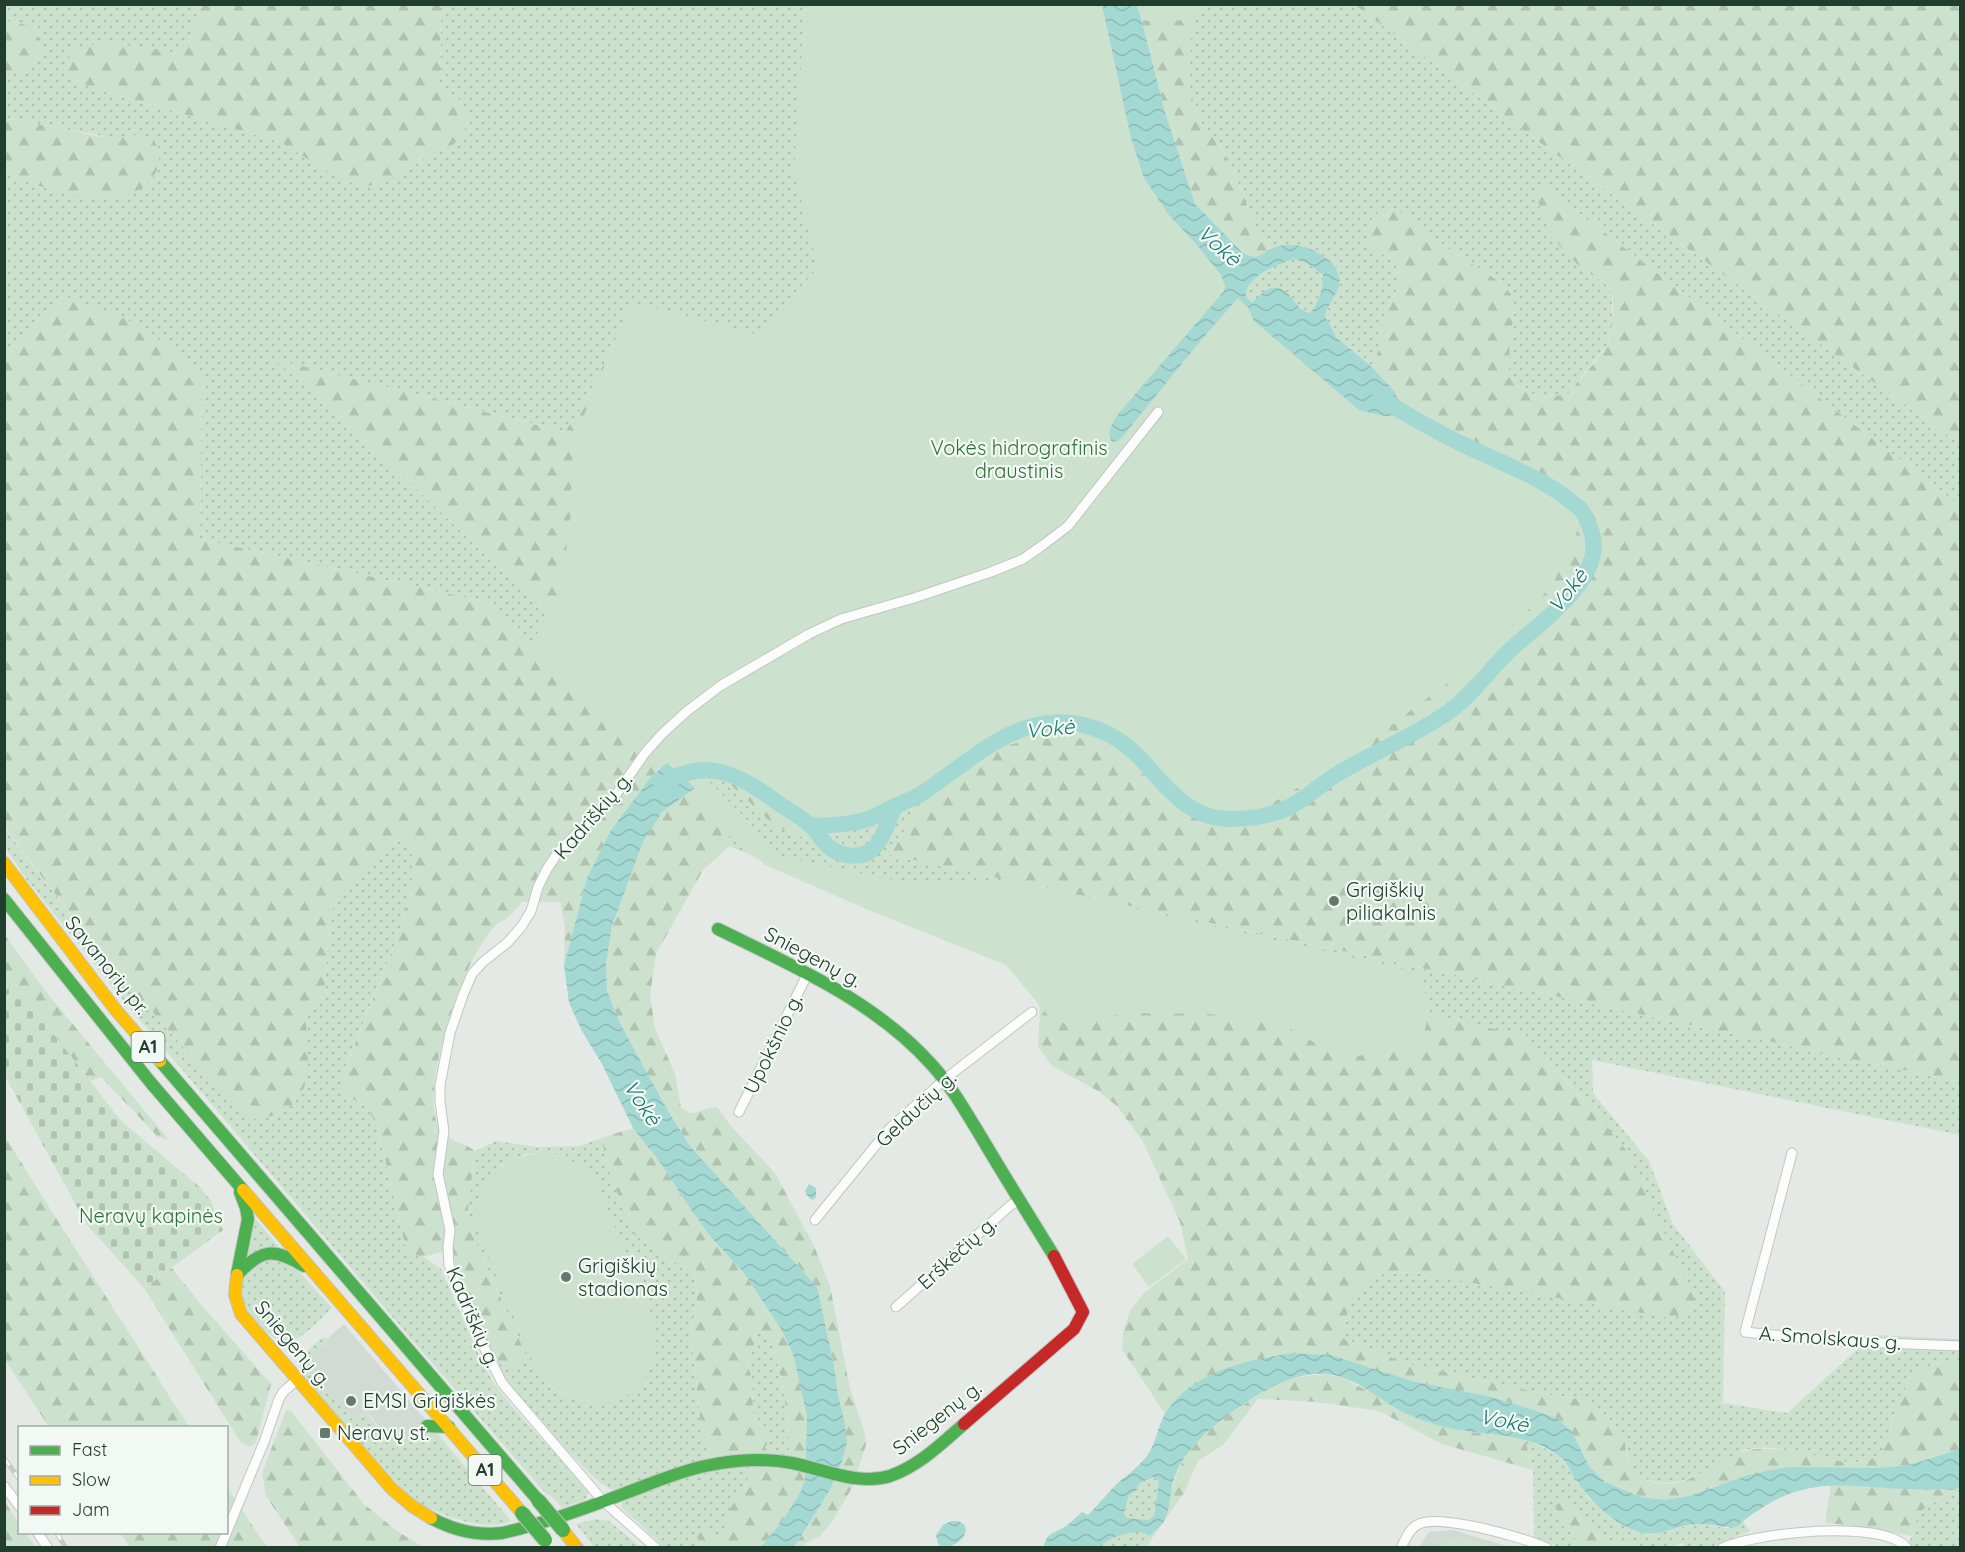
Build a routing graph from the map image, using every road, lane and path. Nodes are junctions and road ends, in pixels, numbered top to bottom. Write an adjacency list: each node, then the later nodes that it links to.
1 (1158, 412): 21 (street, Kadriškių g.)
2 (4, 863): 29 (main road, Savanorių pr. / A1, bridge)
3 (4, 899): 10 (main road, A1)
4 (718, 929): 5 (main road, Sniegenų g.)
5 (807, 975): 7 (main road, Sniegenų g.); 8 (street, Upokšnio g.)
6 (1032, 1012): 7 (street, Geldučių g.)
7 (945, 1079): 11 (main road, Sniegenų g.); 12 (street, Geldučių g.)
8 (739, 1112)
9 (1792, 1153): 16 (street, A. Smolskaus g.)
10 (232, 1176): 13 (main road, Sniegenų g.); 14 (main road, A1)
11 (1019, 1200): 15 (street, Erškėčių g.); 21 (main road, Sniegenų g.)
12 (815, 1220)
13 (237, 1275): 14 (main road); 17 (main road, Sniegenų g.)
14 (323, 1281): 19 (main road, A1)
15 (896, 1307)
16 (1960, 1346)
17 (297, 1380): 21 (main road, Sniegenų g.); 23 (street)
18 (427, 1425): 19 (main road)
19 (449, 1427): 26 (main road, A1, bridge)
20 (4, 1486): 22 (street)
21 (603, 1501): 30 (street, Kadriškių g.)
22 (18, 1505)
23 (228, 1529)
24 (38, 1534): 27 (street)
25 (226, 1534): 28 (street)
26 (548, 1544)
27 (48, 1548)
28 (220, 1548)
29 (577, 1548)
30 (656, 1548)
31 (1401, 1548): 32 (street)
32 (1547, 1548)
33 (1722, 1548): 34 (street)
34 (1906, 1548)

